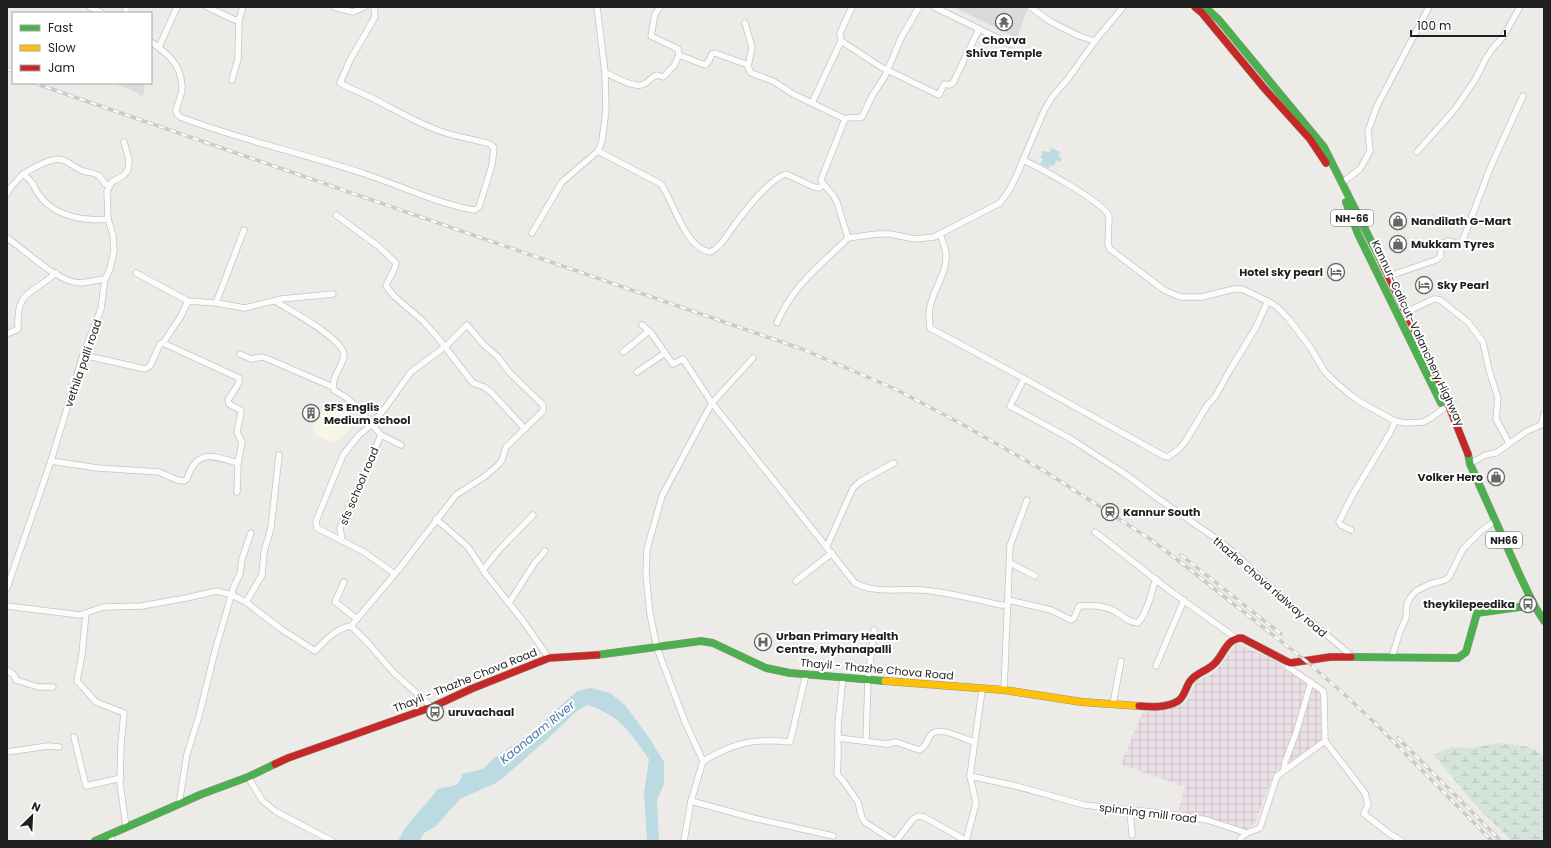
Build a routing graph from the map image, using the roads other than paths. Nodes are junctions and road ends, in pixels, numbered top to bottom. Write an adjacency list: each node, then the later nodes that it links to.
1 (90, 7): 19 (street)
2 (177, 7): 27 (street)
3 (207, 7): 20 (street)
4 (243, 7): 20 (street)
5 (334, 7): 6 (street)
6 (364, 7)
7 (374, 7): 27 (street)
8 (597, 7): 31 (street)
9 (660, 7): 28 (street)
10 (852, 7): 23 (street)
11 (919, 7): 30 (street)
12 (934, 7): 22 (street)
13 (1030, 7): 24 (street)
14 (1123, 7): 24 (street)
15 (1195, 7): 77 (main road, Kannur-Calicut-Valanchery Highway / NH-66)
16 (1205, 7): 41 (main road, Kannur-Calicut-Valanchery Highway / NH66)
17 (1429, 7): 41 (street)
18 (1520, 7): 38 (street)
19 (100, 12)
20 (239, 20): 32 (street)
21 (744, 23): 29 (street)
22 (979, 29): 26 (street); 30 (street)
23 (841, 41): 30 (street); 34 (street)
24 (1094, 41): 39 (street)
25 (152, 43): 27 (street)
26 (1010, 44)
27 (159, 47)
28 (679, 54): 29 (street); 31 (street)
29 (748, 65): 34 (street)
30 (887, 70): 35 (street)
31 (605, 72): 37 (street)
32 (232, 80)
33 (1523, 96): 54 (street)
34 (812, 102): 35 (street)
35 (845, 119): 43 (street)
36 (124, 142): 42 (street)
37 (598, 151): 43 (street); 48 (street)
38 (1417, 152)
39 (1023, 160): 49 (street); 59 (street)
40 (23, 174): 42 (street); 44 (street); 46 (street)
41 (1343, 182): 54 (main road, Kannur-Calicut-Valanchery Highway / NH66)
42 (110, 185): 46 (street, vethila palli road)
43 (823, 185): 51 (street)
44 (7, 194)
45 (336, 215): 67 (street)
46 (108, 219): 55 (street, vethila palli road)
47 (244, 230): 60 (street)
48 (532, 234)
49 (940, 234): 51 (street); 74 (street)
50 (7, 238): 52 (street)
51 (848, 238): 62 (street)
52 (56, 273): 55 (street); 65 (street)
53 (136, 273): 57 (street)
54 (1389, 276): 61 (main road, Kannur-Calicut-Valanchery Highway / NH66)
55 (106, 279): 71 (street, vethila palli road)
56 (333, 294): 58 (street)
57 (188, 301): 60 (street); 66 (street)
58 (275, 301): 60 (street); 75 (street)
59 (1268, 301): 74 (street); 79 (street)
60 (216, 303)
61 (1406, 312): 77 (main road, Kannur-Calicut-Valanchery Highway / NH66); 83 (street)
62 (777, 323)
63 (642, 325): 64 (street)
64 (649, 331): 68 (street); 69 (street)
65 (7, 334)
66 (163, 343): 71 (street); 88 (street)
67 (444, 347): 80 (street); 81 (street); 81 (street)
68 (623, 352)
69 (666, 353): 73 (street); 76 (street)
70 (240, 354): 75 (street)
71 (83, 355): 87 (street, vethila palli road)
72 (753, 358): 76 (street)
73 (637, 372)
74 (1024, 379): 124 (street, thazhe chova rialway road)
75 (333, 387): 80 (street)
76 (712, 403): 99 (street); 123 (street)
77 (1446, 407): 79 (street); 86 (main road, Kannur-Calicut-Valanchery Highway / NH66)
78 (1544, 414): 83 (street)
79 (1395, 421): 95 (street)
80 (371, 425): 82 (street); 98 (street)
81 (525, 429): 93 (street)
82 (381, 435): 84 (street); 98 (street, sfs school road)
83 (1509, 443): 86 (street)
84 (401, 445)
85 (279, 455): 112 (street)
86 (1468, 460): 94 (main road, Kannur-Calicut-Valanchery Highway / NH66)
87 (51, 461): 88 (street); 109 (street, vethila palli road)
88 (238, 463): 90 (street)
89 (894, 463): 99 (street)
90 (237, 492)
91 (1027, 500): 102 (street)
92 (533, 515): 103 (street)
93 (436, 519): 103 (street); 104 (street)
94 (1495, 521): 115 (main road, Kannur-Calicut-Valanchery Highway / NH66); 125 (street)
95 (1351, 530)
96 (1095, 532): 106 (street)
97 (251, 533): 110 (street)
98 (342, 541): 104 (street, sfs school road)
99 (827, 546): 101 (street)
100 (545, 551): 113 (street)
101 (832, 553): 107 (street); 114 (street)
102 (1010, 563): 105 (street); 114 (street)
103 (483, 570): 113 (street)
104 (395, 574): 118 (street)
105 (1035, 576)
106 (1156, 579): 111 (street); 114 (street)
107 (796, 581)
108 (344, 582): 118 (street)
109 (7, 588)
110 (232, 595): 112 (street); 117 (street); 153 (street)
111 (1184, 600): 122 (street); 129 (street)
112 (246, 602): 120 (street)
113 (509, 603): 126 (street)
114 (1008, 603): 137 (street)
115 (1534, 605): 119 (main road, Kannur-Calicut-Valanchery Highway / NH66); 125 (main road)
116 (7, 606): 117 (street)
117 (86, 613): 151 (street)
118 (357, 619): 120 (street)
119 (1544, 621)
120 (351, 626): 139 (street)
121 (874, 630): 133 (street)
122 (1236, 638): 128 (main road); 138 (main road, Thayil - Thazhe Chova Road)
123 (657, 648): 126 (main road, Thayil - Thazhe Chova Road); 131 (main road, Thayil - Thazhe Chova Road); 147 (street)
124 (1353, 657): 125 (main road); 128 (main road)
125 (1392, 657)
126 (549, 658): 139 (main road, Thayil - Thazhe Chova Road)
127 (1121, 661): 138 (street)
128 (1290, 663): 134 (street)
129 (1156, 666)
130 (7, 670): 135 (street)
131 (806, 674): 132 (main road, Thayil - Thazhe Chova Road); 147 (street)
132 (843, 677): 133 (main road, Thayil - Thazhe Chova Road); 141 (street)
133 (868, 679): 136 (main road, Thayil - Thazhe Chova Road); 142 (street)
134 (1311, 682): 143 (street); 148 (street)
135 (53, 687)
136 (982, 690): 137 (main road, Thayil - Thazhe Chova Road); 144 (street)
137 (1004, 690): 138 (main road, Thayil - Thazhe Chova Road)
138 (1114, 704)
139 (432, 707): 150 (main road, Thayil - Thazhe Chova Road)
140 (74, 737): 151 (street)
141 (838, 738): 142 (street); 163 (street)
142 (866, 741): 144 (street)
143 (1325, 741): 148 (street); 166 (street)
144 (974, 742): 149 (street)
145 (59, 747): 146 (street)
146 (7, 752)
147 (703, 761): 152 (street)
148 (1286, 768): 156 (street)
149 (970, 776): 154 (street, spinning mill road); 164 (street)
150 (248, 777): 153 (main road, Thayil - Thazhe Chova Road); 161 (street)
151 (121, 778): 155 (street)
152 (691, 801): 158 (street); 162 (street)
153 (179, 804): 155 (main road, Thayil - Thazhe Chova Road)
154 (1130, 810): 156 (street, spinning mill road); 157 (street)
155 (126, 827): 159 (main road, Thayil - Thazhe Chova Road)
156 (1247, 833): 165 (street)
157 (1132, 835)
158 (833, 836)
159 (111, 838): 160 (main road, Thayil - Thazhe Chova Road)
160 (95, 841)
161 (332, 841)
162 (684, 841)
163 (895, 841): 164 (street)
164 (967, 841)
165 (1240, 841)
166 (1402, 841)

